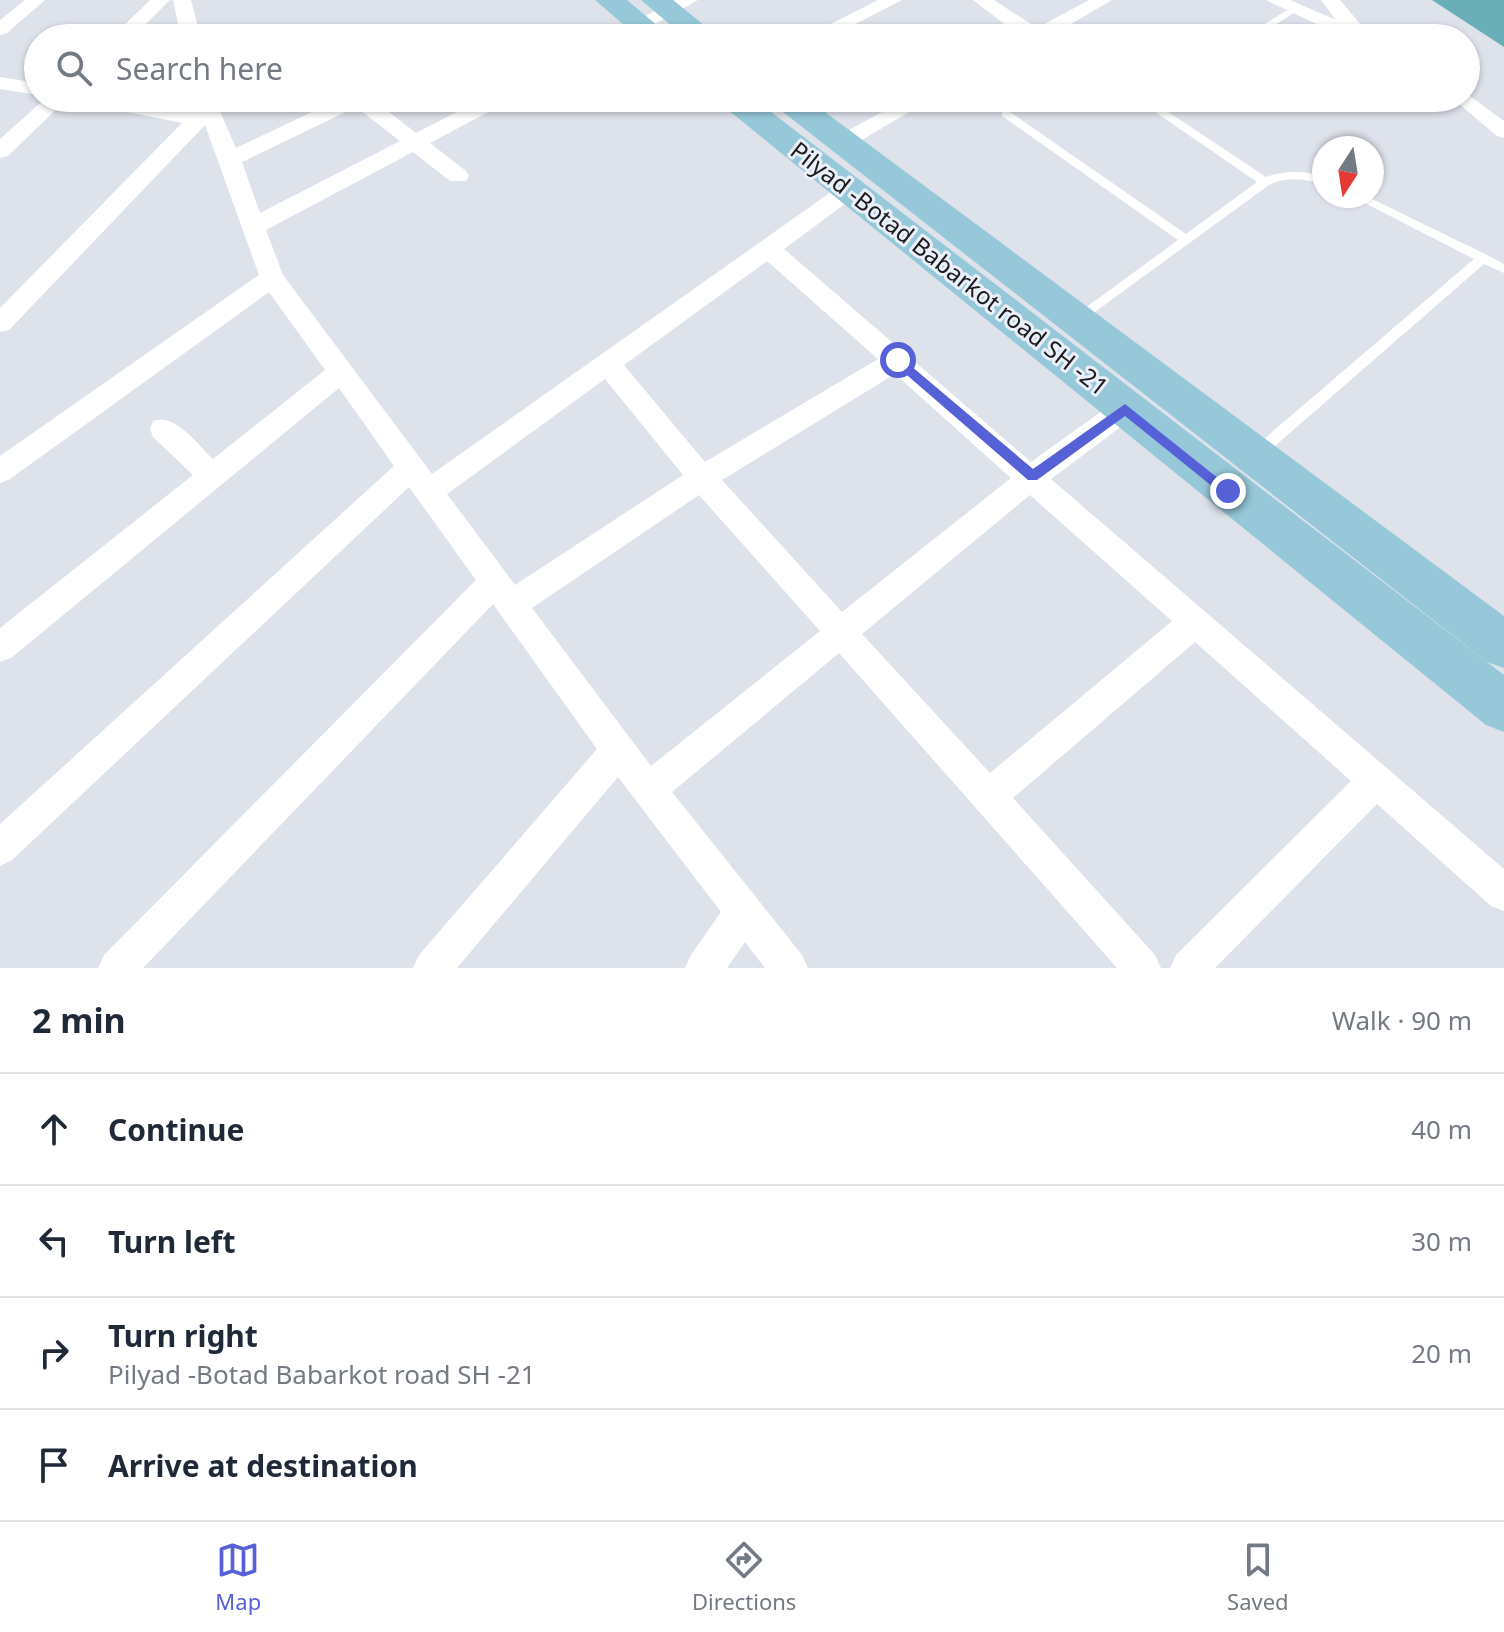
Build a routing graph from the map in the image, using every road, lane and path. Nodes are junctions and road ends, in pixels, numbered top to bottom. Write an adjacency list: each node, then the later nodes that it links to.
1 (36, 0): 11 (street)
2 (161, 0): 13 (street)
3 (182, 0): 14 (street)
4 (609, 0): 12 (main road)
5 (893, 0): 15 (street)
6 (982, 0): 16 (street)
7 (1103, 0): 17 (street)
8 (1275, 0): 10 (street)
9 (1330, 0): 20 (street)
10 (1294, 10): 18 (lane); 19 (street)
11 (8, 14): 21 (street)
12 (654, 18)
13 (136, 24)
14 (188, 24)
15 (842, 24)
16 (1021, 24)
17 (1062, 24)
18 (1270, 24)
19 (1328, 24)
20 (1350, 24)
21 (0, 29)
22 (0, 83): 23 (street)
23 (24, 87)
24 (42, 112): 39 (street)
25 (200, 112): 53 (street)
26 (205, 112): 40 (street)
27 (329, 112): 40 (street)
28 (375, 112): 38 (street)
29 (474, 112): 38 (street)
30 (751, 112): 44 (main road, Pilyad -Botad Babarkot road SH -21)
31 (803, 112): 37 (main road, Pilyad -Botad Babarkot road SH -21)
32 (898, 112): 37 (street)
33 (1162, 112): 43 (lane)
34 (1480, 112): 36 (street)
35 (1006, 114): 47 (lane)
36 (1504, 131)
37 (843, 142): 52 (main road, Pilyad -Botad Babarkot road SH -21)
38 (413, 144): 41 (street); 46 (street)
39 (1, 149)
40 (230, 159): 46 (street)
41 (458, 176)
42 (1312, 177): 43 (lane)
43 (1265, 182): 47 (lane)
44 (849, 190): 48 (street); 57 (main road, Pilyad -Botad Babarkot road SH -21)
45 (1381, 208): 49 (lane)
46 (255, 226): 51 (street)
47 (1186, 240): 52 (lane)
48 (768, 248): 54 (street); 55 (street)
49 (1483, 258): 50 (lane); 59 (lane)
50 (1504, 269)
51 (272, 278): 56 (street); 60 (street)
52 (1077, 320): 59 (main road, Pilyad -Botad Babarkot road SH -21)
53 (0, 323)
54 (898, 360): 62 (street); 63 (street)
55 (607, 363): 63 (street); 64 (street)
56 (342, 371): 61 (street); 64 (street)
57 (1125, 409): 62 (street); 70 (main road, Pilyad -Botad Babarkot road SH -21)
58 (163, 429): 61 (street)
59 (1255, 455): 68 (main road, Pilyad -Botad Babarkot road SH -21)
60 (0, 471)
61 (212, 476): 69 (street)
62 (1032, 477): 66 (street); 67 (street)
63 (702, 478): 65 (street); 67 (street)
64 (421, 479): 65 (street); 75 (street)
65 (504, 592): 71 (street); 78 (street)
66 (1196, 621): 72 (street); 74 (street)
67 (841, 633): 73 (street); 74 (street)
68 (1504, 645)
69 (0, 647)
70 (1504, 707)
71 (619, 749): 73 (street); 79 (street)
72 (1376, 780): 76 (street); 83 (street)
73 (648, 790): 77 (street)
74 (988, 797): 82 (street)
75 (0, 848)
76 (1504, 893)
77 (744, 911): 80 (street); 81 (street)
78 (117, 968)
79 (432, 968)
80 (704, 968)
81 (789, 968)
82 (1142, 968)
83 (1189, 968)

